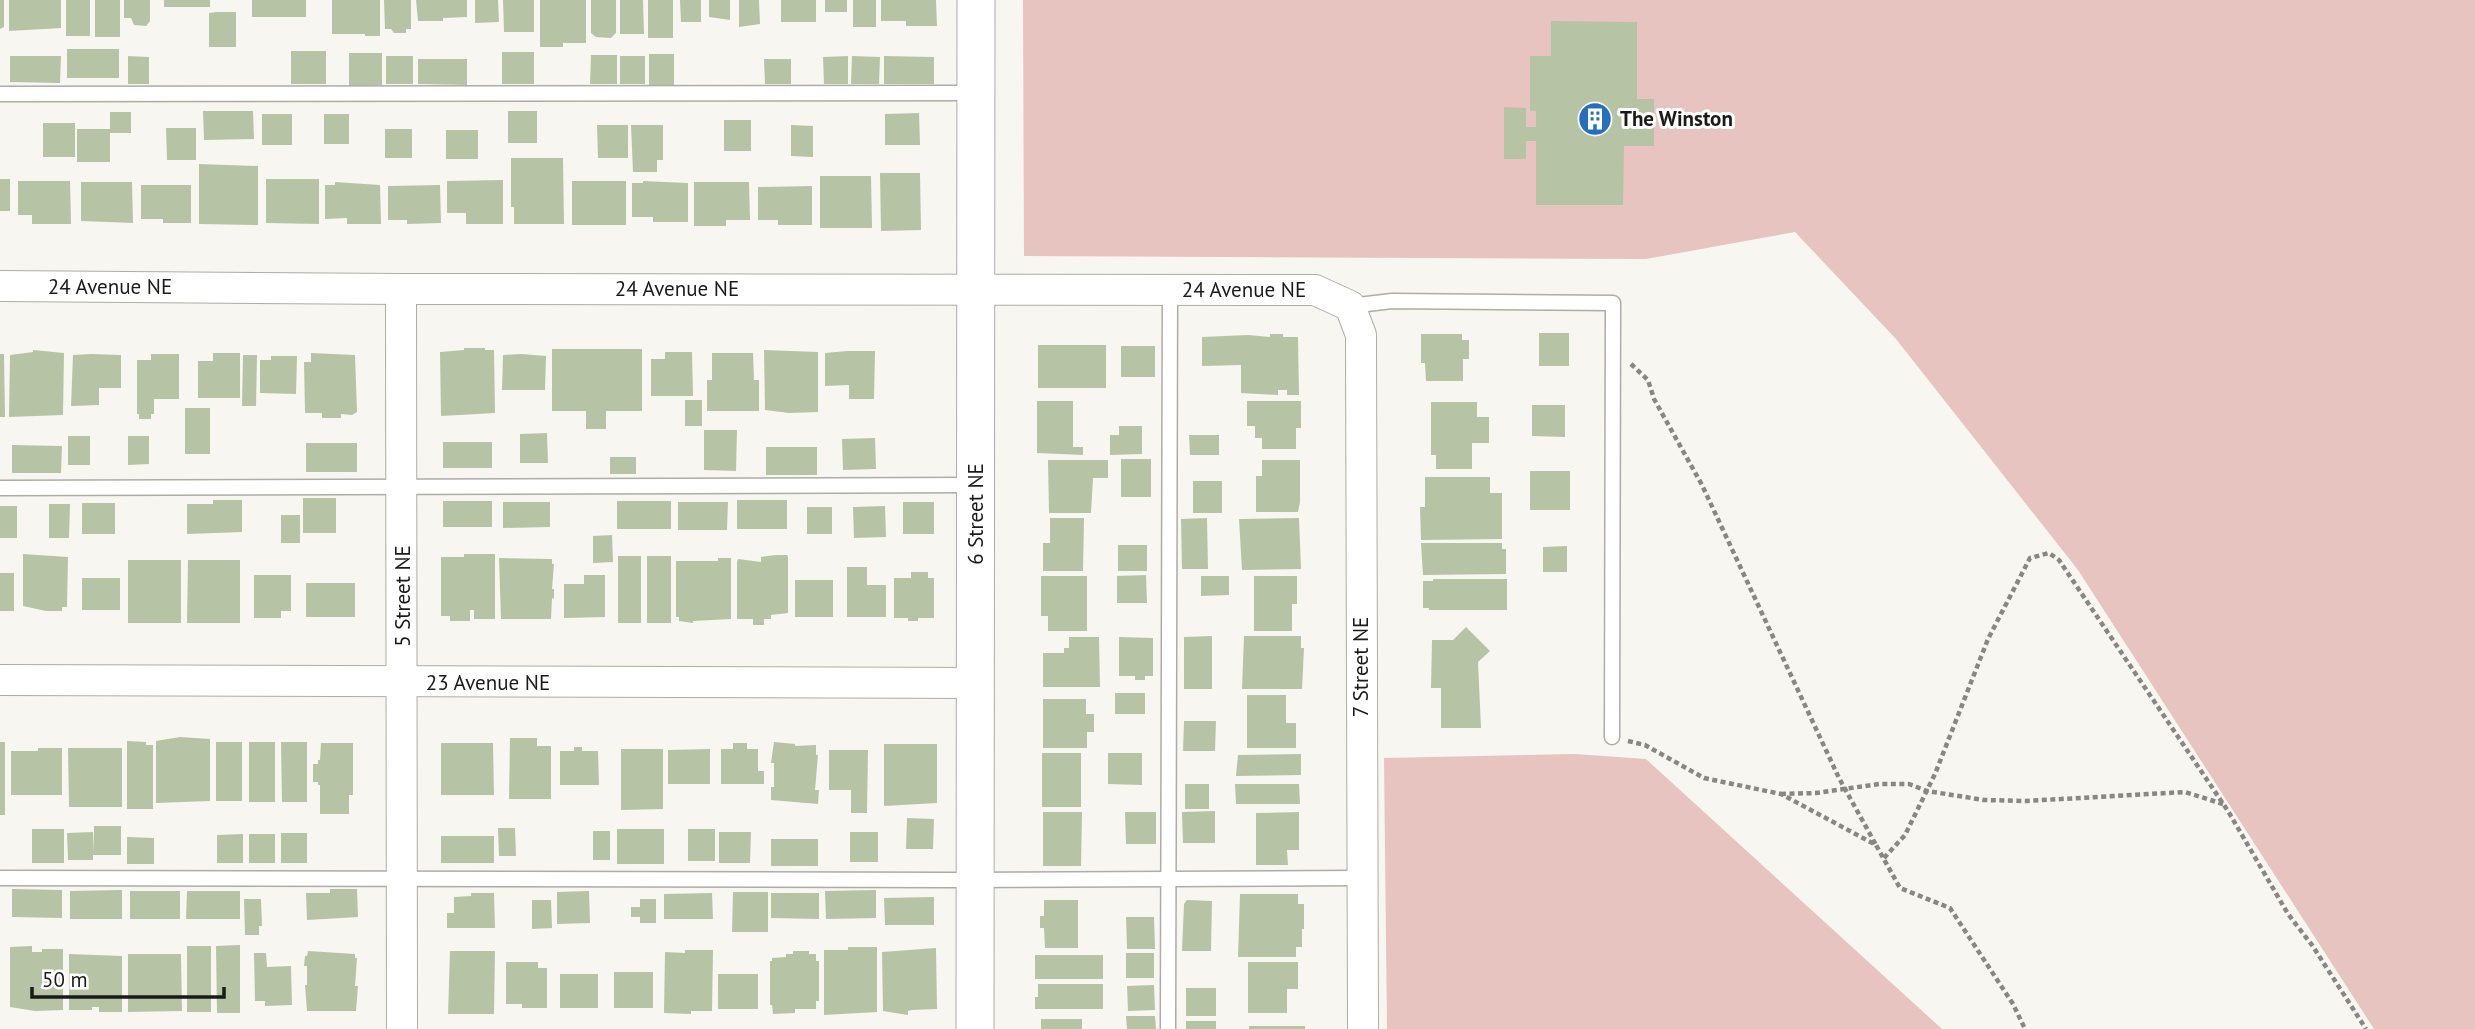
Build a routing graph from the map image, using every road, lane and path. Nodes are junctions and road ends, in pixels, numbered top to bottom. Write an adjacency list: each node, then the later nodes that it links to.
1 (976, 0): 2 (street, 6 Street NE)
2 (976, 93): 3 (lane); 7 (street, 6 Street NE)
3 (0, 94)
4 (0, 286): 5 (street, 24 Avenue NE)
5 (401, 289): 7 (street, 24 Avenue NE); 11 (street, 5 Street NE)
6 (1170, 289): 7 (street, 24 Avenue NE); 8 (street, 24 Avenue NE); 26 (lane)
7 (975, 290): 10 (street, 6 Street NE)
8 (1350, 306): 9 (lane); 24 (street, 7 Street NE)
9 (1613, 346): 16 (lane); 17 (path)
10 (976, 485): 11 (lane); 15 (street, 6 Street NE)
11 (402, 487): 12 (lane); 14 (street, 5 Street NE)
12 (0, 488)
13 (0, 680): 14 (street, 23 Avenue NE)
14 (403, 683): 15 (street, 23 Avenue NE); 25 (street, 5 Street NE)
15 (976, 683): 27 (street, 6 Street NE)
16 (1612, 737): 19 (path)
17 (1845, 788): 18 (path); 19 (path); 21 (path)
18 (1927, 791): 20 (path); 20 (path); 22 (path)
19 (1781, 794): 21 (path)
20 (2223, 804): 33 (path)
21 (1876, 845): 22 (path)
22 (1884, 858): 32 (path)
23 (0, 878): 25 (lane)
24 (1361, 878): 26 (lane); 31 (street, 7 Street NE)
25 (402, 879): 27 (lane); 28 (street, 5 Street NE)
26 (1168, 879): 27 (lane); 30 (lane)
27 (974, 880): 29 (street, 6 Street NE)
28 (402, 1029)
29 (975, 1029)
30 (1168, 1029)
31 (1363, 1029)
32 (2025, 1029)
33 (2366, 1029)

